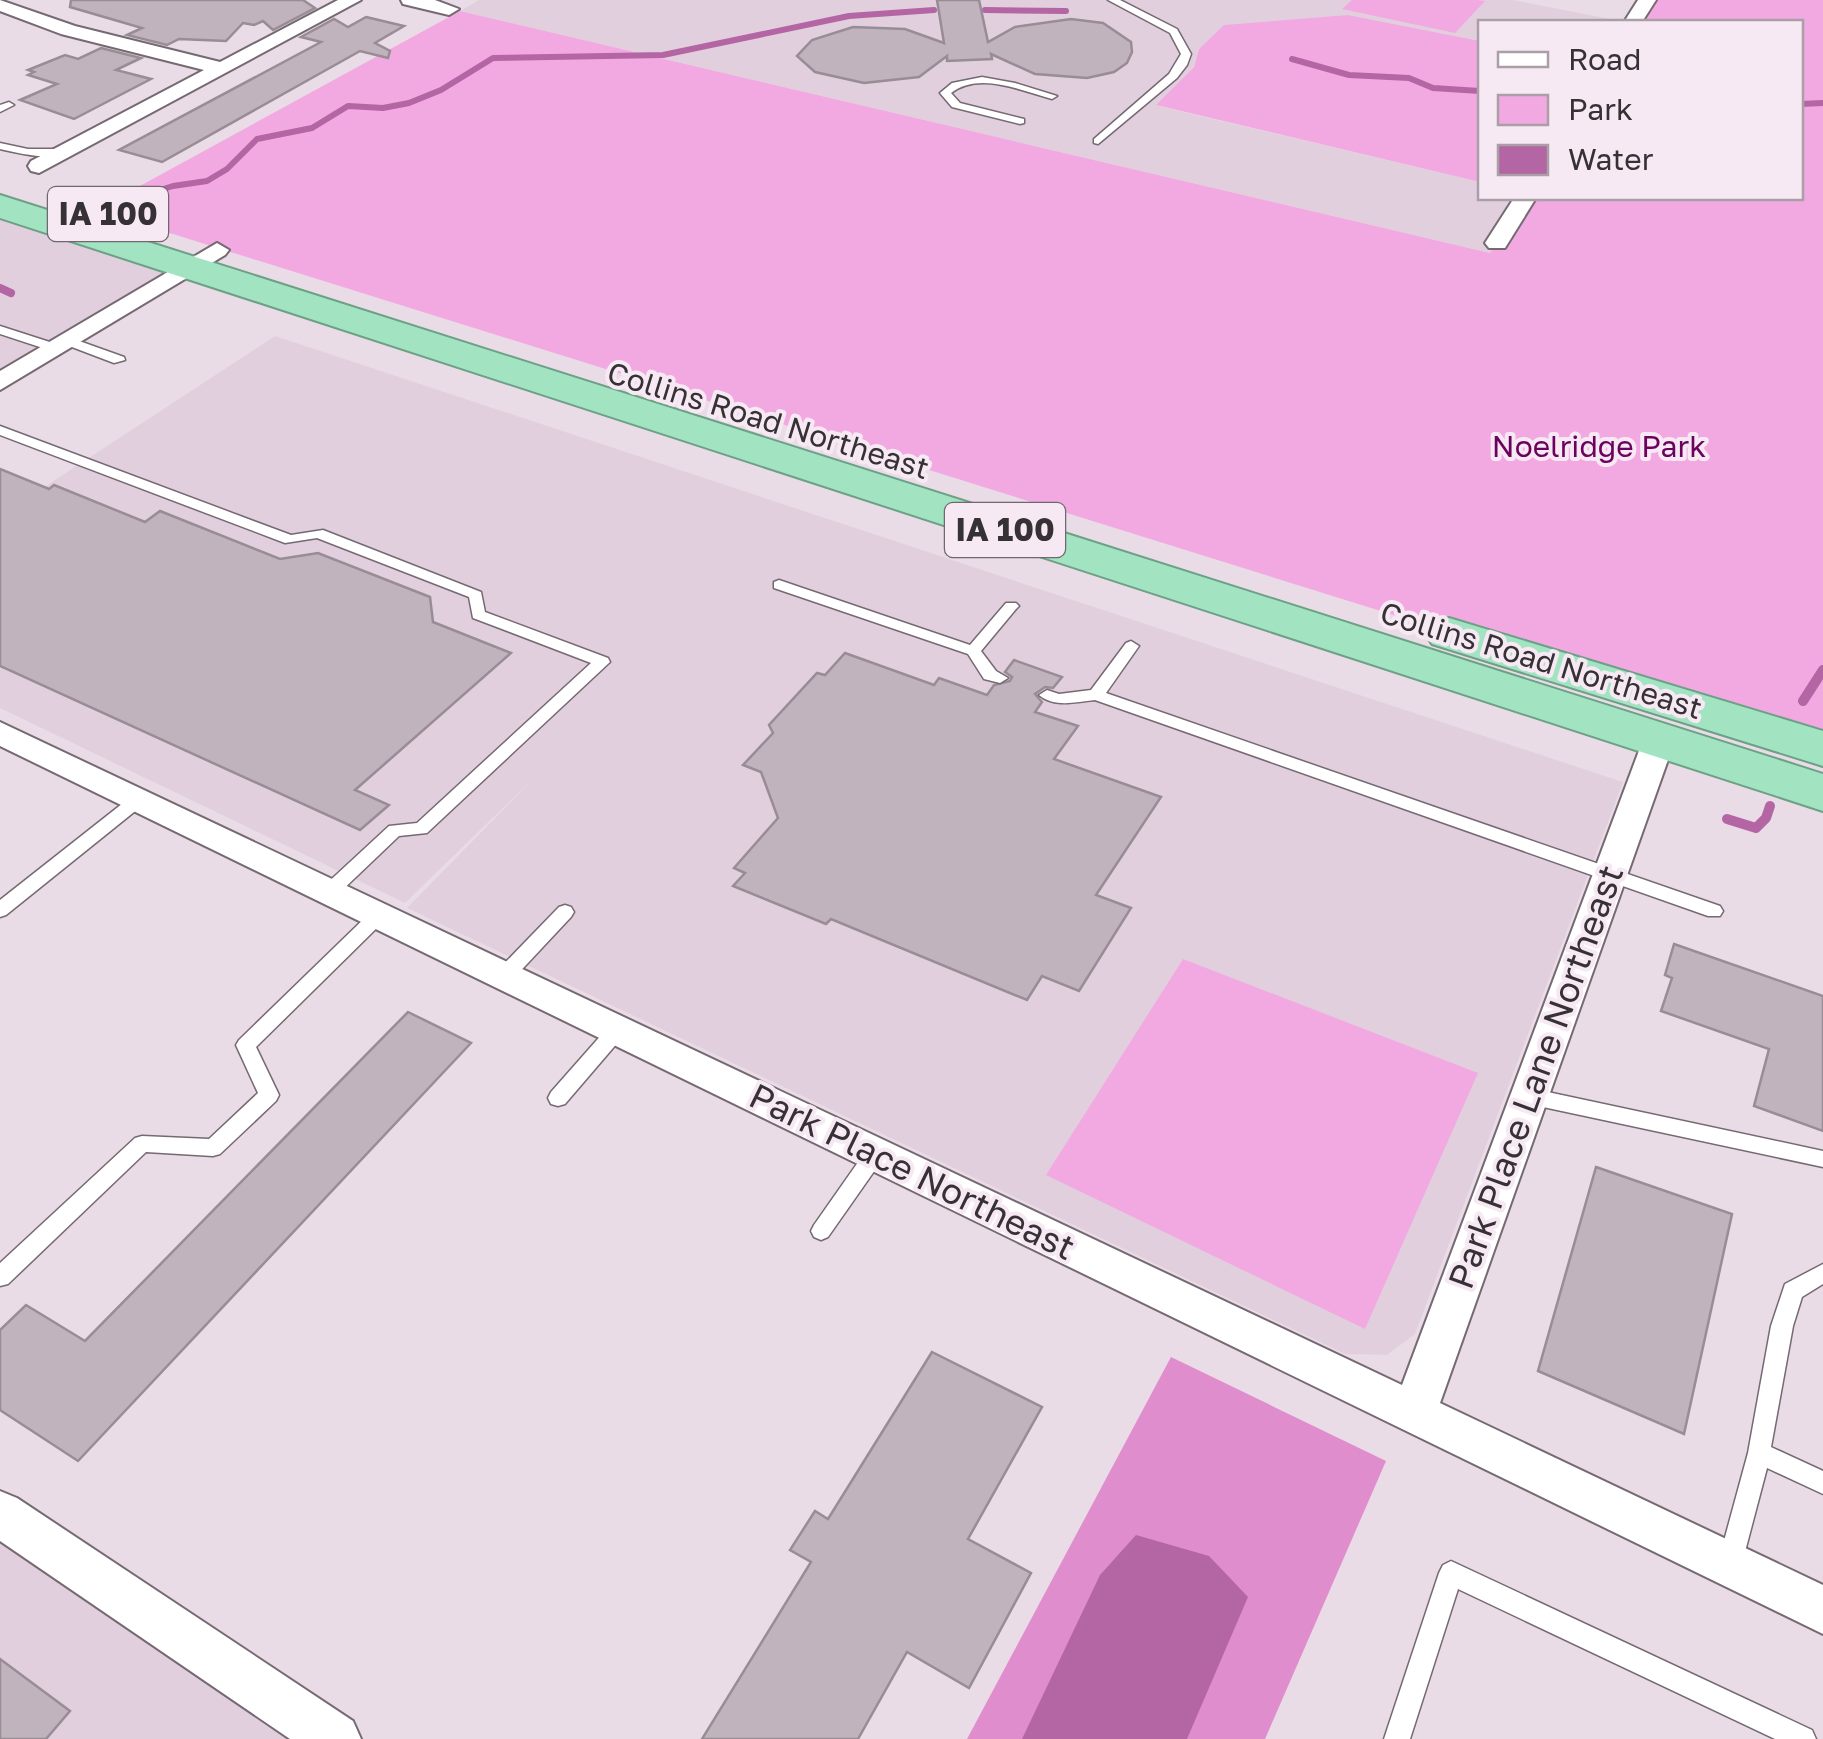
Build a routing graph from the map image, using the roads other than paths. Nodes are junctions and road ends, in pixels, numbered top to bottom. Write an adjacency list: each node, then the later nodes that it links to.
1 (352, 0): 6 (street)
2 (410, 0): 5 (street)
3 (1114, 0): 9 (lane)
4 (0, 4): 6 (street)
5 (450, 10)
6 (224, 68): 11 (street)
7 (1052, 96): 8 (lane)
8 (1020, 121)
9 (1098, 141)
10 (0, 146): 11 (lane)
11 (66, 152): 12 (street)
12 (39, 166)
13 (0, 178): 17 (highway, Collins Road Northeast / IA 100)
14 (1525, 200): 16 (street)
15 (0, 206): 17 (highway, Collins Road Northeast / IA 100)
16 (1497, 242)
17 (202, 259): 19 (street); 31 (highway, Collins Road Northeast / IA 100); 32 (highway, Collins Road Northeast / IA 100)
18 (0, 330): 19 (lane)
19 (61, 344): 20 (lane); 21 (street)
20 (119, 360)
21 (0, 382)
22 (0, 430): 37 (lane)
23 (779, 584): 26 (lane)
24 (1012, 606): 26 (lane)
25 (1131, 646): 29 (lane)
26 (973, 651): 27 (lane)
27 (1000, 678)
28 (1048, 695): 29 (lane)
29 (1096, 695): 36 (lane)
30 (0, 733): 35 (street, Park Place Northeast)
31 (1659, 740): 33 (highway, Collins Road Northeast); 34 (highway, Collins Road Northeast / IA 100); 36 (street, Park Place Lane Northeast)
32 (1823, 749)
33 (1823, 768)
34 (1823, 793)
35 (138, 800): 37 (street, Park Place Northeast); 38 (lane)
36 (1609, 876): 39 (lane); 44 (street, Park Place Lane Northeast)
37 (328, 892): 41 (street, Park Place Northeast)
38 (0, 910)
39 (1714, 911)
40 (565, 912): 42 (lane)
41 (379, 915): 42 (street, Park Place Northeast); 50 (lane)
42 (505, 975): 43 (street, Park Place Northeast)
43 (618, 1029): 45 (lane); 46 (street, Park Place Northeast)
44 (1529, 1096): 47 (lane); 51 (street, Park Place Lane Northeast)
45 (558, 1098)
46 (875, 1154): 48 (lane); 51 (street, Park Place Northeast)
47 (1823, 1159)
48 (822, 1231)
49 (1823, 1273): 52 (lane)
50 (0, 1277)
51 (1414, 1414): 55 (street, Park Place Northeast)
52 (1759, 1453): 53 (lane); 55 (lane)
53 (1823, 1482)
54 (0, 1514): 57 (street)
55 (1730, 1566): 56 (street, Park Place Northeast)
56 (1823, 1610)
57 (335, 1739)
58 (1397, 1739): 59 (lane)
59 (1803, 1739)

